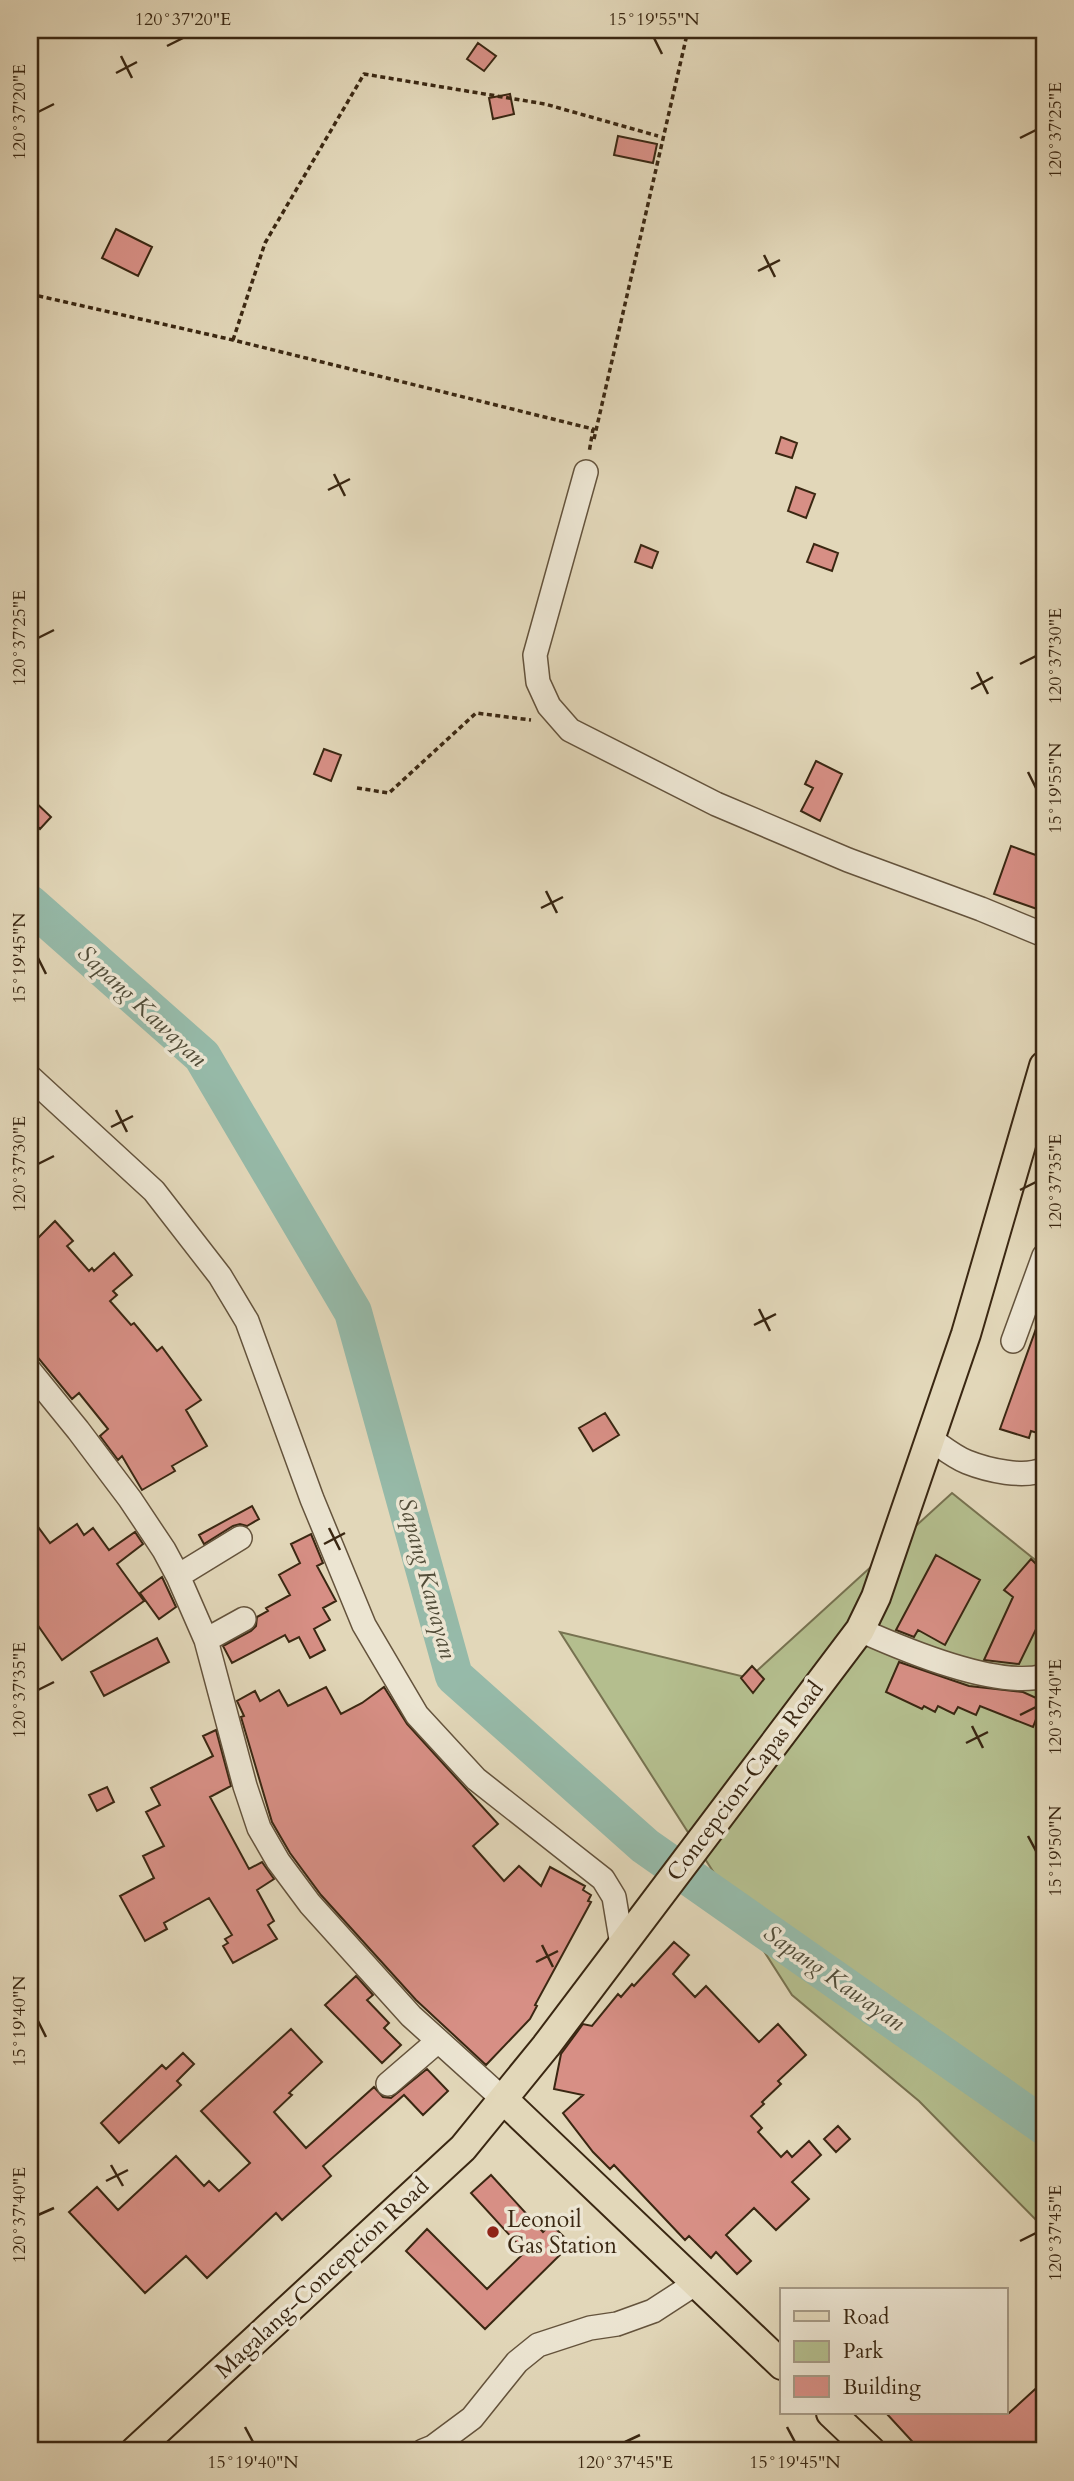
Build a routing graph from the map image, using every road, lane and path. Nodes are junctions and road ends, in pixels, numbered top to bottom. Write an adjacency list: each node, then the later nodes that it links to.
1 (688, 30): 5 (path)
2 (658, 136): 4 (path)
3 (30, 294): 4 (path)
4 (233, 340): 5 (path)
5 (586, 472): 8 (street)
6 (538, 723): 7 (path)
7 (357, 788)
8 (1044, 935)
9 (1044, 1066): 14 (main road, Concepcion-Capas Road)
10 (30, 1077): 22 (street)
11 (1044, 1256): 12 (street)
12 (1013, 1341)
13 (30, 1371): 17 (street)
14 (929, 1437): 15 (street); 19 (main road, Concepcion-Capas Road)
15 (1044, 1469)
16 (240, 1538): 17 (street)
17 (178, 1576): 20 (street)
18 (244, 1619): 20 (street)
19 (860, 1630): 21 (street); 22 (main road, Concepcion-Capas Road)
20 (206, 1640): 23 (street)
21 (1044, 1676)
22 (630, 1934): 25 (main road, Concepcion-Capas Road)
23 (438, 2041): 24 (street); 25 (street)
24 (388, 2084)
25 (505, 2100): 26 (main road); 29 (main road, Magalang-Concepcion Road)
26 (696, 2283): 27 (main road); 30 (street)
27 (780, 2363)
28 (832, 2414): 31 (main road)
29 (135, 2451)
30 (423, 2451)
31 (871, 2451)

